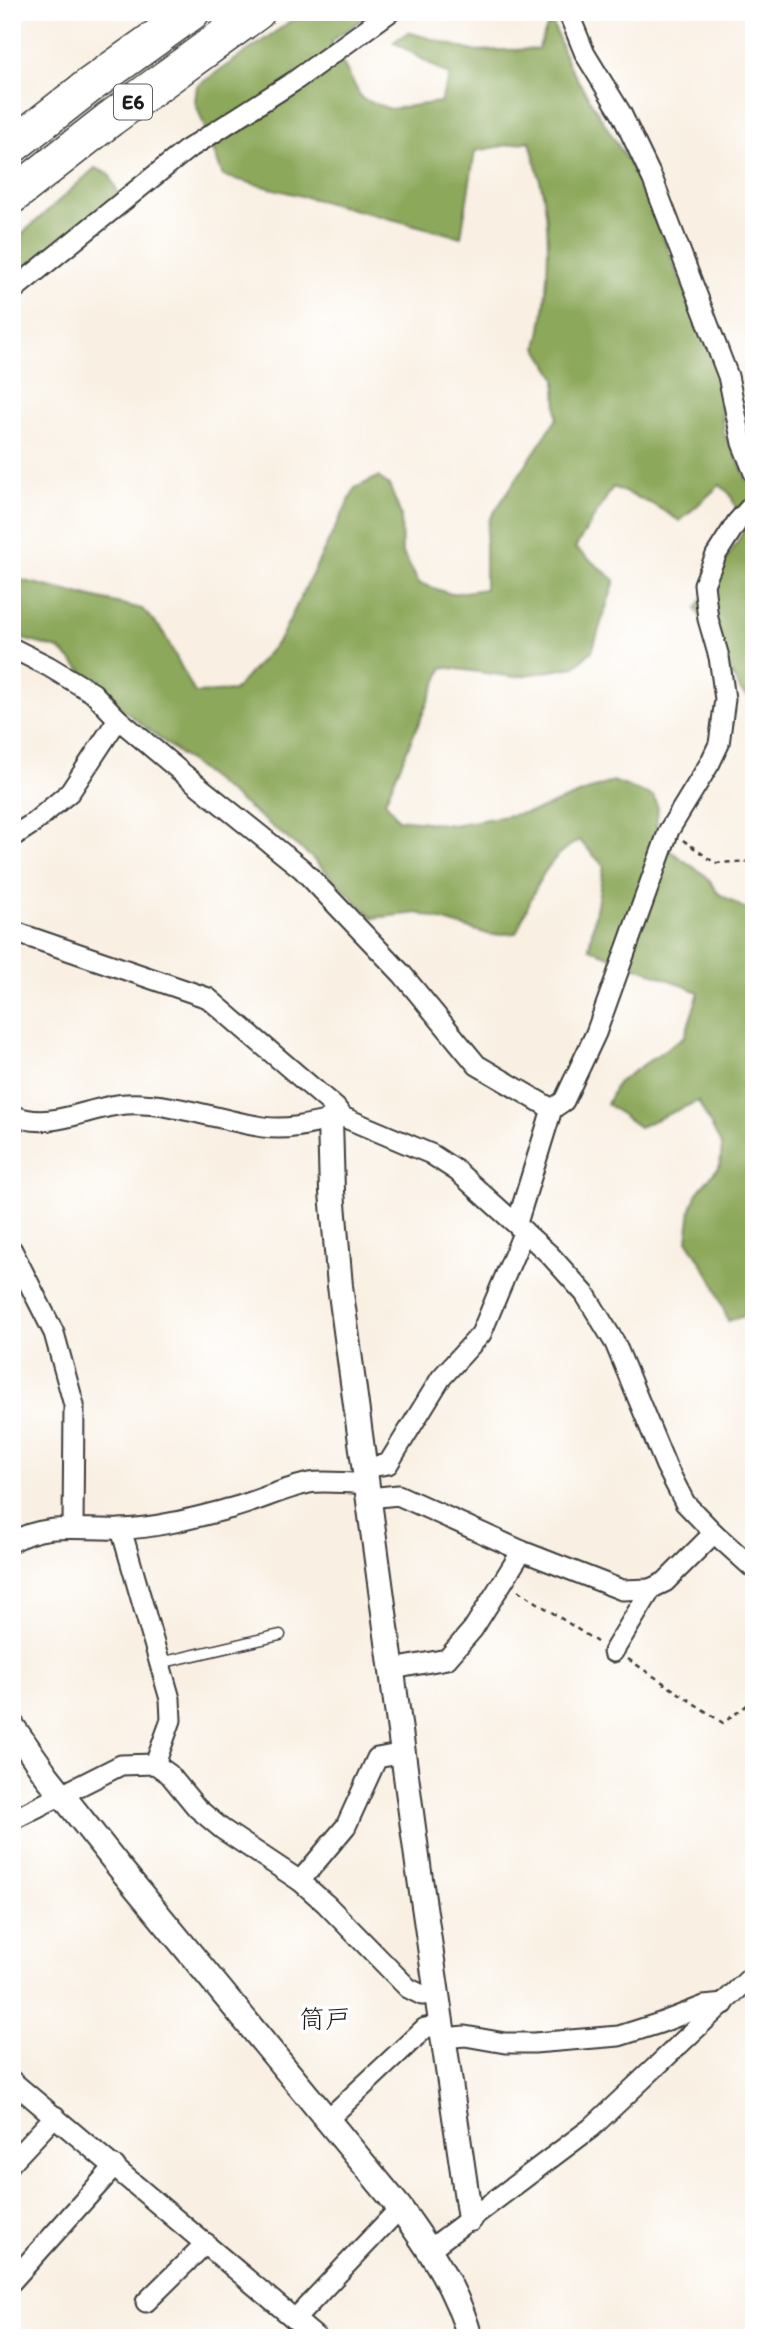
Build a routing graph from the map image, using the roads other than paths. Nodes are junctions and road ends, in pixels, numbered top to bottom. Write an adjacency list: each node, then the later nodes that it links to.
1 (192, 12): 5 (highway, E6)
2 (257, 12): 6 (highway, E6)
3 (390, 12): 7 (street)
4 (568, 12): 8 (street)
5 (12, 146)
6 (12, 196)
7 (12, 291)
8 (754, 473)
9 (754, 503): 14 (street)
10 (12, 648): 11 (street)
11 (118, 719): 12 (street); 14 (street)
12 (12, 837)
13 (12, 931): 16 (street)
14 (552, 1109): 17 (street)
15 (12, 1115): 16 (street)
16 (337, 1118): 17 (street); 19 (street)
17 (521, 1227): 19 (street); 22 (street)
18 (12, 1250): 20 (street)
19 (367, 1483): 21 (street); 24 (street); 30 (street)
20 (73, 1528): 21 (street); 23 (street)
21 (121, 1529): 29 (street)
22 (714, 1534): 25 (street); 26 (street)
23 (12, 1542)
24 (522, 1551): 26 (street); 30 (street)
25 (754, 1569)
26 (652, 1588): 28 (street)
27 (280, 1635): 29 (lane)
28 (613, 1652)
29 (160, 1662): 33 (street)
30 (393, 1669): 32 (street)
31 (12, 1726): 34 (street)
32 (404, 1754): 36 (street); 38 (street)
33 (155, 1764): 34 (street); 36 (street)
34 (62, 1794): 35 (street); 43 (street)
35 (12, 1820)
36 (300, 1881): 38 (street)
37 (754, 1974): 39 (street)
38 (437, 1993): 40 (street)
39 (724, 2004): 40 (street); 47 (street)
40 (442, 2032): 43 (street); 47 (street)
41 (12, 2081): 42 (street)
42 (55, 2116): 44 (street); 45 (street)
43 (327, 2120): 46 (street)
44 (12, 2162)
45 (115, 2166): 48 (street); 50 (street)
46 (400, 2208): 49 (street); 52 (street)
47 (470, 2219): 49 (street)
48 (206, 2244): 51 (street); 52 (street)
49 (430, 2249): 54 (street)
50 (12, 2281)
51 (146, 2302)
52 (295, 2319): 53 (street)
53 (317, 2338)
54 (470, 2338)

